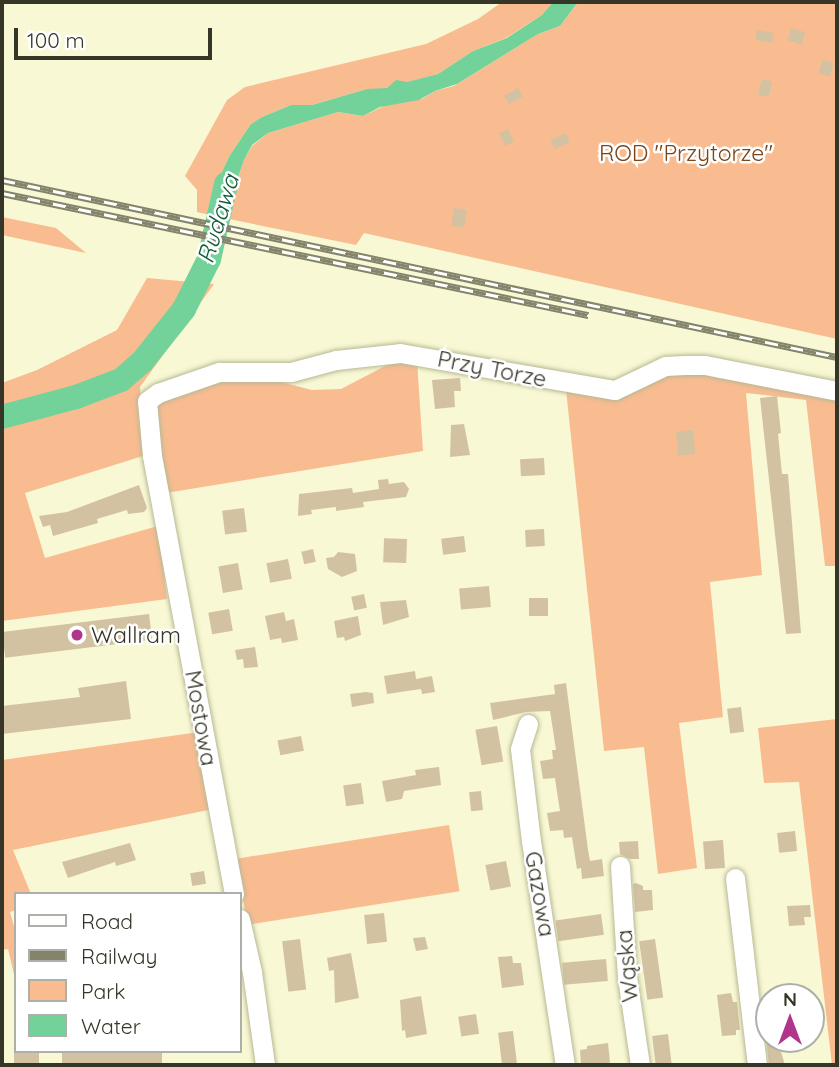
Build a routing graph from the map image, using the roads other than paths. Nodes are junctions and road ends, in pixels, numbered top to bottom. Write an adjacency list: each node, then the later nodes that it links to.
1 (837, 391): 2 (street, Przy Torze)
2 (147, 401): 6 (street, Mostowa)
3 (528, 724): 9 (street, Gazowa)
4 (620, 866): 10 (street, Wąska)
5 (736, 878): 11 (street)
6 (234, 892)
7 (242, 928): 8 (street)
8 (265, 1065)
9 (565, 1065)
10 (640, 1065)
11 (757, 1065)

